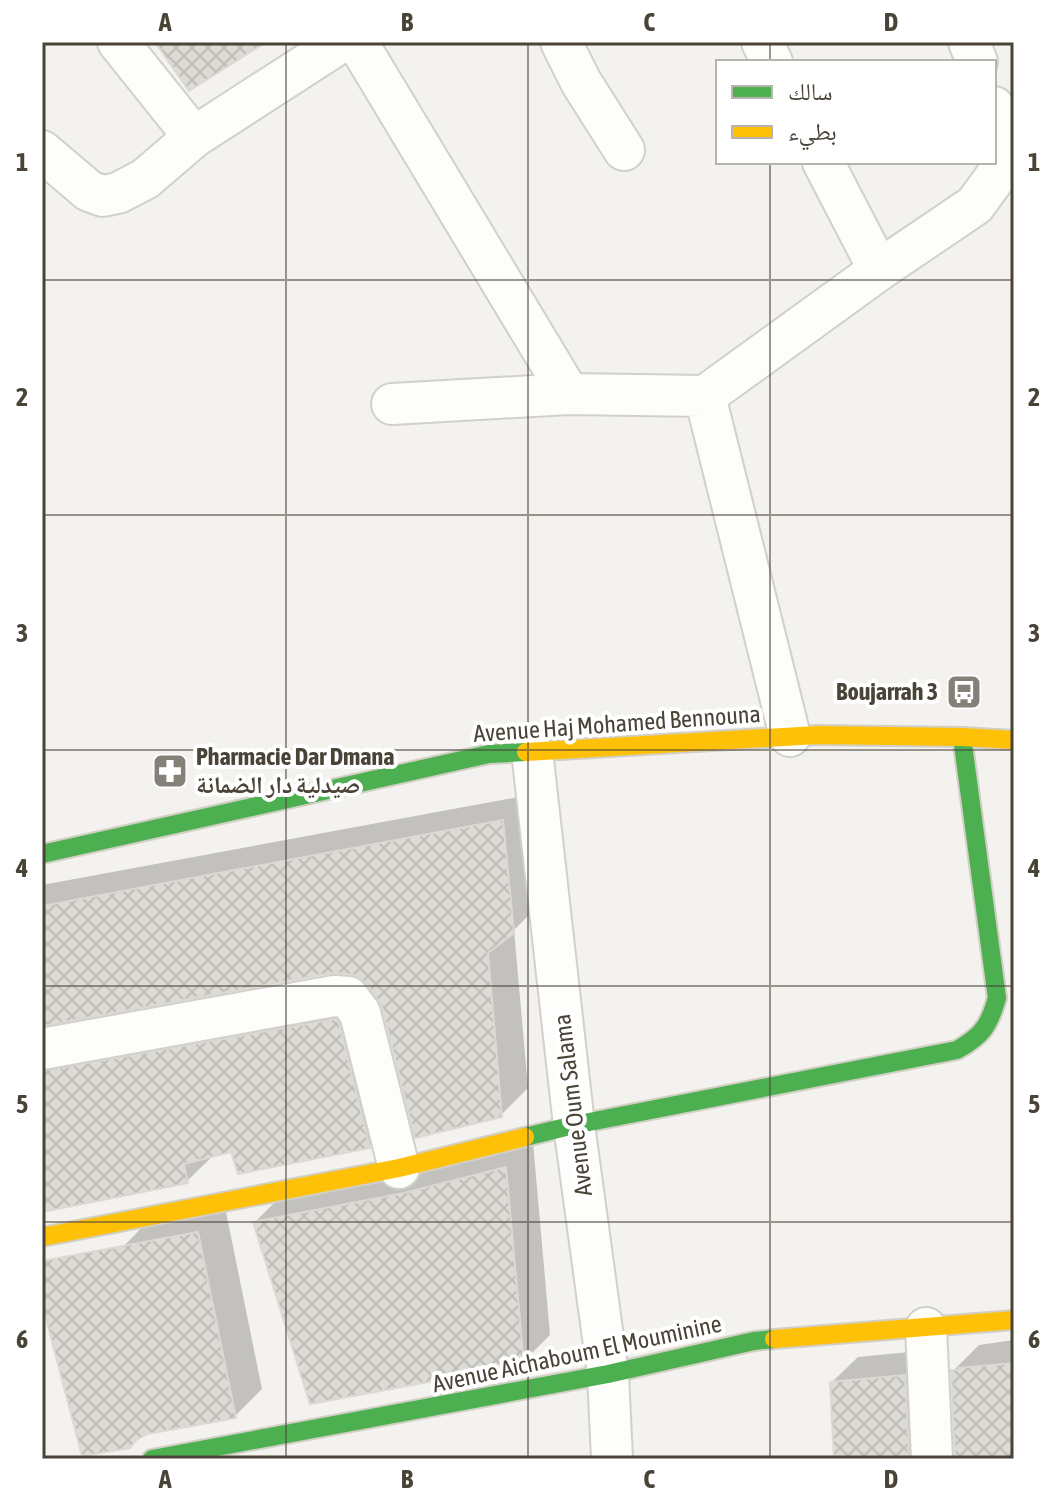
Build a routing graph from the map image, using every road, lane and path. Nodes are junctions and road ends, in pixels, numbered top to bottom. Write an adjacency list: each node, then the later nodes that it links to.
1 (118, 42): 8 (street)
2 (341, 42): 8 (street)
3 (357, 42): 13 (street)
4 (561, 42): 9 (street)
5 (762, 42): 6 (street)
6 (771, 60)
7 (996, 112): 12 (street)
8 (194, 137): 10 (street)
9 (624, 150)
10 (42, 151)
11 (824, 164): 12 (street)
12 (879, 270): 14 (street)
13 (569, 394): 14 (street); 15 (street)
14 (705, 396): 16 (street)
15 (392, 404)
16 (790, 736): 17 (street, Avenue Haj Mohamed Bennouna); 19 (street, Avenue Haj Mohamed Bennouna)
17 (962, 737): 18 (street, Avenue Haj Mohamed Bennouna); 22 (street)
18 (1014, 740)
19 (532, 751): 20 (street, Avenue Haj Mohamed Bennouna); 22 (street, Avenue Oum Salama)
20 (42, 854)
21 (42, 1049): 23 (street)
22 (574, 1125): 23 (street); 27 (street, Avenue Oum Salama)
23 (399, 1168): 24 (street)
24 (42, 1237)
25 (1014, 1320): 26 (street, Avenue Aichaboum El Mouminine)
26 (926, 1328): 27 (street, Avenue Aichaboum El Mouminine); 31 (street)
27 (608, 1374): 28 (street, Avenue Aichaboum El Mouminine); 30 (street, Avenue Oum Salama)
28 (292, 1447): 29 (street, Avenue Aichaboum El Mouminine)
29 (152, 1459)
30 (612, 1459)
31 (932, 1459)

